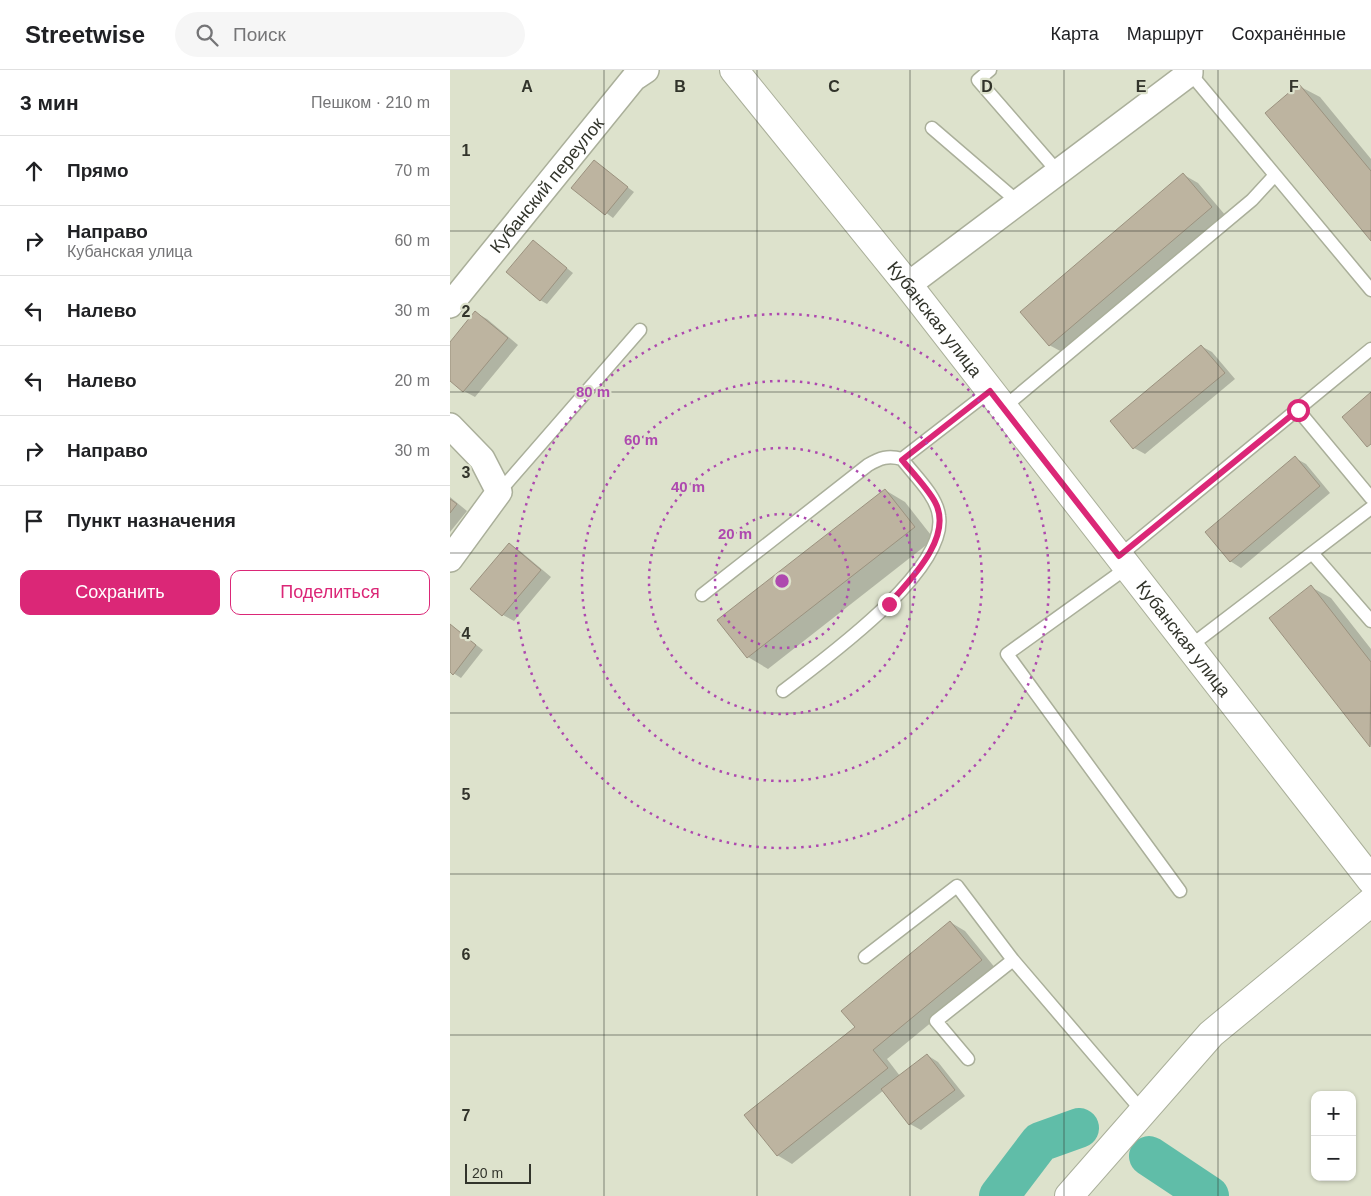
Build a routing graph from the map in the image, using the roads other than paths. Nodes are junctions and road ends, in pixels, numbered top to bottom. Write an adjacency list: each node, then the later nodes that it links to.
1 (646, 70): 11 (street, Кубанский переулок)
2 (734, 70): 9 (street, Кубанская улица)
3 (990, 70): 6 (lane)
4 (1190, 71): 6 (street); 7 (lane)
5 (932, 128): 8 (lane)
6 (1058, 172): 8 (street)
7 (1275, 175): 10 (lane); 14 (lane)
8 (1018, 202): 9 (street)
9 (908, 285): 14 (street, Кубанская улица)
10 (1371, 290)
11 (450, 305)
12 (640, 330): 18 (lane)
13 (1371, 349): 15 (lane)
14 (997, 399): 17 (lane); 23 (street, Кубанская улица)
15 (1298, 410): 19 (lane); 23 (lane)
16 (450, 426): 18 (street)
17 (902, 460): 24 (lane); 27 (lane)
18 (499, 492): 22 (street)
19 (1371, 498)
20 (1371, 508): 21 (lane)
21 (1312, 553): 25 (lane); 26 (lane)
22 (450, 559)
23 (1123, 562): 26 (street, Кубанская улица); 29 (lane)
24 (702, 594)
25 (1371, 620)
26 (1189, 647): 28 (street, Кубанская улица)
27 (783, 691)
28 (1371, 880)
29 (1180, 891)
30 (1371, 902): 34 (street)
31 (865, 957): 32 (lane)
32 (1013, 960): 33 (lane); 34 (lane)
33 (968, 1059)
34 (1143, 1112): 35 (street)
35 (1069, 1196)

